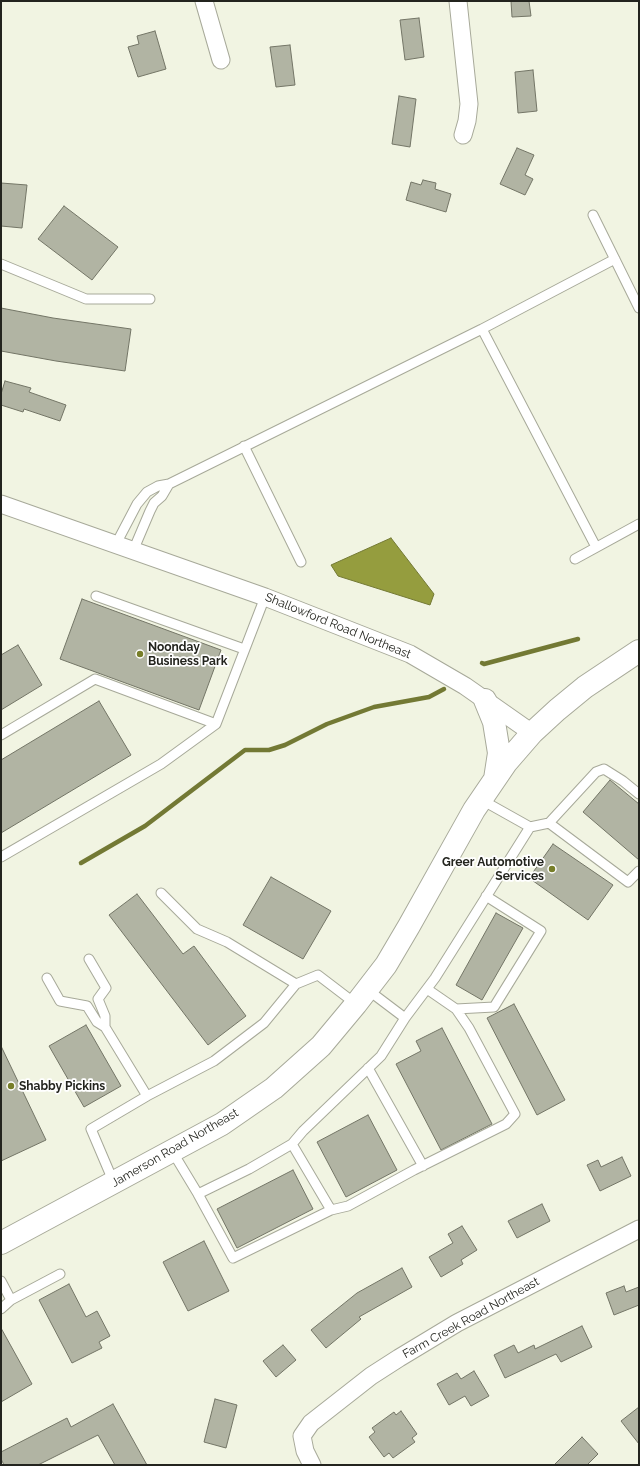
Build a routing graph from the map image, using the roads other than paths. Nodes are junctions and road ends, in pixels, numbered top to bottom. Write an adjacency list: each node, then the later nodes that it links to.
1 (204, 1): 3 (street)
2 (458, 1): 4 (street)
3 (221, 60)
4 (463, 135)
5 (593, 215): 6 (lane)
6 (615, 259): 9 (lane); 10 (lane)
7 (1, 264): 8 (lane)
8 (150, 299)
9 (639, 308)
10 (482, 329): 11 (lane); 16 (lane)
11 (244, 446): 12 (lane); 19 (lane)
12 (169, 484): 15 (lane); 17 (lane)
13 (1, 504): 15 (street, Shallowford Road Northeast)
14 (639, 524): 16 (lane)
15 (116, 544): 17 (street, Shallowford Road Northeast)
16 (596, 547): 18 (lane)
17 (133, 551): 21 (street, Shallowford Road Northeast)
18 (575, 559)
19 (301, 562)
20 (96, 596): 22 (lane)
21 (265, 597): 22 (lane); 24 (street, Shallowford Road Northeast)
22 (244, 649): 25 (lane)
23 (639, 651): 26 (street)
24 (485, 700): 26 (street, Shallowford Road Northeast); 28 (street)
25 (216, 724): 27 (lane); 33 (lane)
26 (532, 733): 28 (street, Jamerson Road Northeast)
27 (1, 735)
28 (495, 779): 30 (street, Jamerson Road Northeast)
29 (639, 794): 31 (lane)
30 (480, 799): 32 (lane); 41 (street, Jamerson Road Northeast)
31 (549, 823): 32 (lane); 34 (lane)
32 (530, 827): 36 (lane)
33 (1, 857)
34 (639, 871)
35 (161, 893): 39 (lane)
36 (486, 896): 40 (lane); 42 (lane)
37 (89, 959): 44 (lane)
38 (47, 978): 44 (lane)
39 (296, 984): 41 (lane); 46 (lane)
40 (427, 989): 42 (lane); 43 (lane)
41 (362, 997): 43 (lane); 48 (street, Jamerson Road Northeast)
42 (456, 1009): 49 (lane)
43 (405, 1018): 45 (lane)
44 (106, 1027): 46 (lane)
45 (368, 1068): 47 (lane); 49 (lane)
46 (146, 1096): 50 (lane)
47 (292, 1144): 51 (lane); 52 (lane)
48 (172, 1151): 50 (street, Jamerson Road Northeast); 51 (lane)
49 (423, 1166): 52 (lane)
50 (114, 1183): 54 (street, Jamerson Road Northeast)
51 (198, 1194): 52 (lane)
52 (331, 1210)
53 (639, 1229): 59 (street, Farm Creek Road Northeast)
54 (1, 1243)
55 (60, 1274): 57 (lane)
56 (1, 1281): 57 (lane)
57 (11, 1300): 58 (lane)
58 (1, 1309)
59 (312, 1465)

